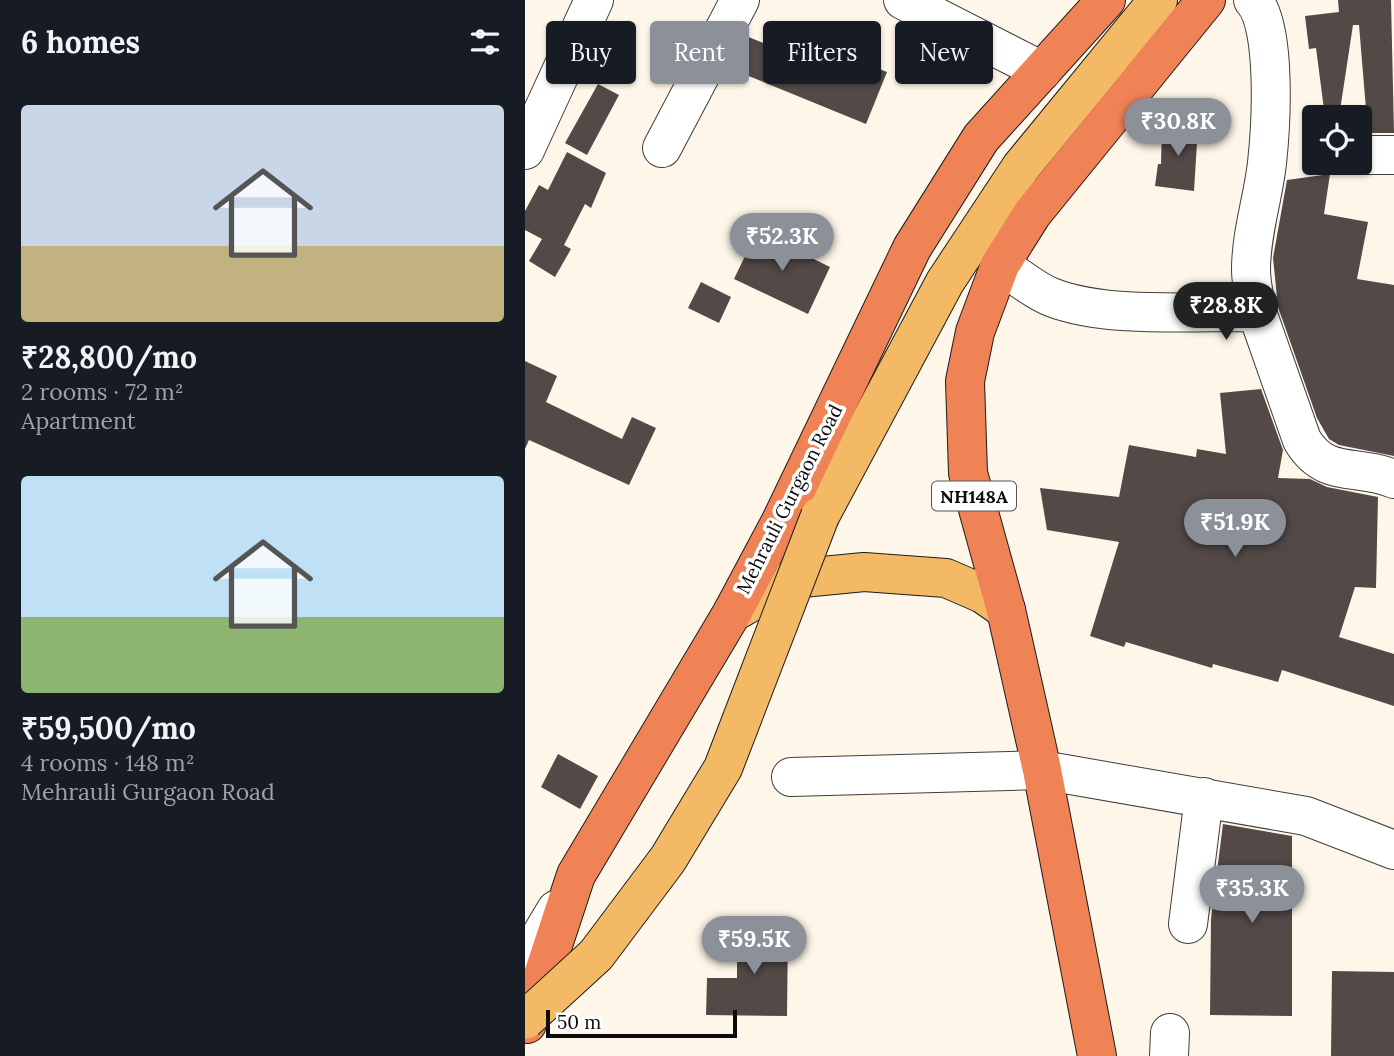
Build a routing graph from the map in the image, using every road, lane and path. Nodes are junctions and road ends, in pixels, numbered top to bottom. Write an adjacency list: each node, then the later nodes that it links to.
1 (594, 0): 10 (street)
2 (740, 0): 9 (street)
3 (903, 0): 8 (street)
4 (1106, 0): 8 (highway, Mehrauli Gurgaon Road)
5 (1158, 0): 25 (main road, bridge)
6 (1206, 0): 13 (highway, NH148A)
7 (1253, 0): 14 (street)
8 (1042, 71): 17 (highway, Mehrauli Gurgaon Road)
9 (662, 148)
10 (525, 150)
11 (1372, 155): 12 (street)
12 (1394, 155)
13 (1000, 265): 14 (street); 16 (highway, NH148A)
14 (1257, 312): 15 (street)
15 (1394, 479)
16 (1006, 610): 17 (main road); 18 (highway, NH148A)
17 (732, 613): 22 (highway, Mehrauli Gurgaon Road)
18 (1042, 770): 19 (street); 20 (street); 27 (highway, NH148A)
19 (791, 777)
20 (1205, 797): 21 (street); 23 (street)
21 (1394, 850)
22 (576, 875): 24 (street); 26 (highway, Mehrauli Gurgaon Road)
23 (1188, 924)
24 (525, 962)
25 (525, 1020)
26 (525, 1030)
27 (1097, 1056)

